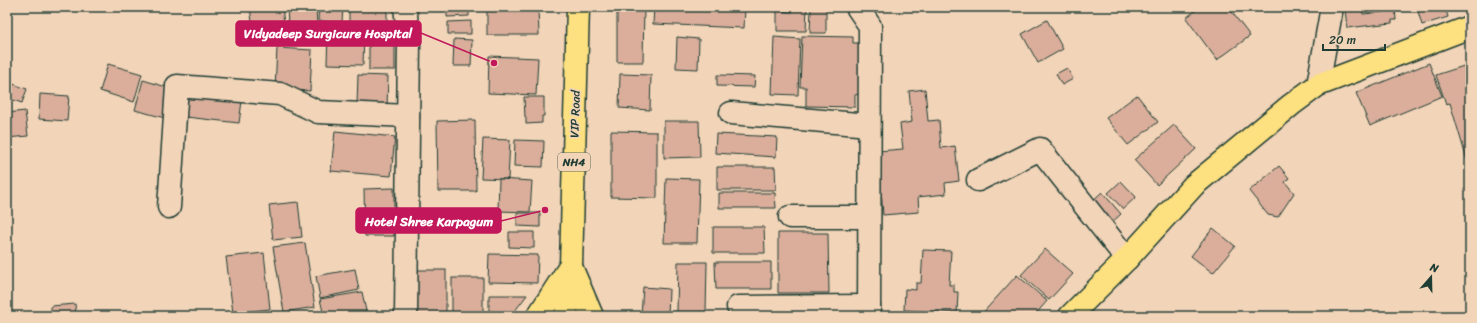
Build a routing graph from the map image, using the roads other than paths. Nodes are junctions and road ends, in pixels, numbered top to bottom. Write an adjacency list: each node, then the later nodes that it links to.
1 (405, 7): 8 (street)
2 (578, 7): 15 (main road, VIP Road / NH4)
3 (857, 7): 9 (street)
4 (1332, 7): 6 (street)
5 (1470, 27): 6 (main road)
6 (1318, 85): 14 (main road)
7 (731, 113): 9 (street)
8 (408, 116): 11 (street); 18 (street)
9 (869, 125): 13 (street)
10 (978, 180): 14 (street)
11 (169, 207)
12 (790, 217): 13 (street)
13 (870, 217): 17 (street)
14 (1127, 259): 22 (main road)
15 (571, 266): 19 (main road); 20 (main road, VIP Road / NH4); 21 (main road)
16 (738, 307): 17 (street)
17 (870, 311)
18 (406, 316)
19 (538, 316)
20 (566, 316)
21 (592, 316)
22 (1070, 316)

